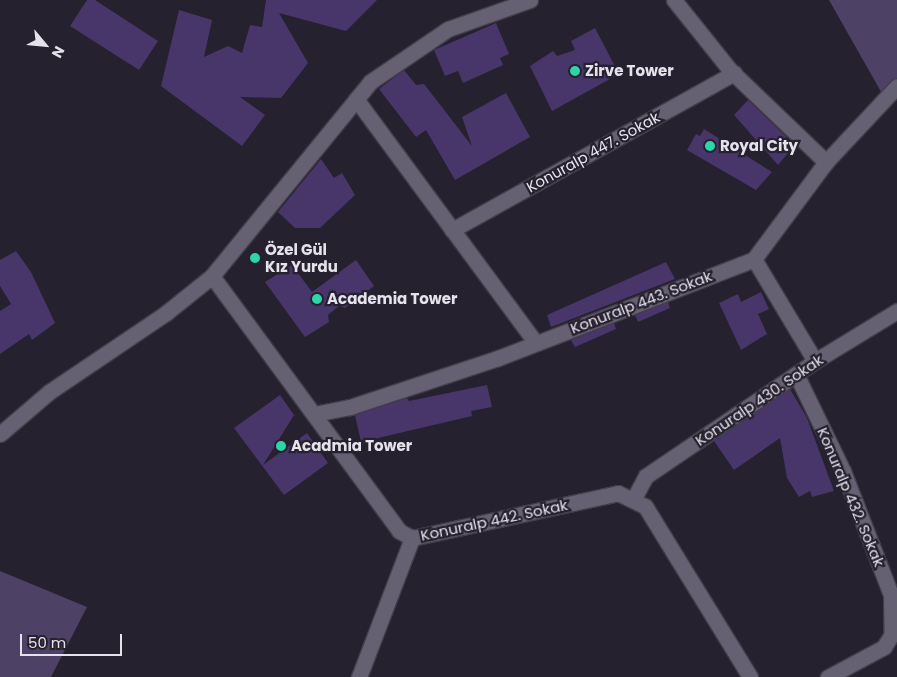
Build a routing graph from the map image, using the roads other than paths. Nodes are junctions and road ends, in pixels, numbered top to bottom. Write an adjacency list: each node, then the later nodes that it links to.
1 (530, 0): 3 (street)
2 (674, 0): 4 (street)
3 (500, 4): 6 (street)
4 (734, 73): 7 (street); 8 (street, Konuralp 447. Sokak)
5 (897, 86): 7 (street)
6 (356, 99): 8 (street); 10 (street)
7 (826, 162): 9 (street)
8 (452, 230): 12 (street)
9 (754, 259): 12 (street, Konuralp 443. Sokak); 13 (street)
10 (212, 276): 15 (street, Konuralp 442. Sokak); 16 (street)
11 (897, 311): 13 (street, Konuralp 430. Sokak)
12 (536, 343): 15 (street, Konuralp 443. Sokak)
13 (815, 362): 14 (street, Konuralp 430. Sokak)
14 (796, 374): 17 (street, Konuralp 430. Sokak); 21 (street, Konuralp 432. Sokak)
15 (314, 414): 18 (street, Konuralp 442. Sokak)
16 (0, 434)
17 (633, 500): 18 (street, Konuralp 442. Sokak); 20 (street)
18 (412, 538): 19 (street)
19 (359, 677)
20 (750, 677)
21 (828, 677)

